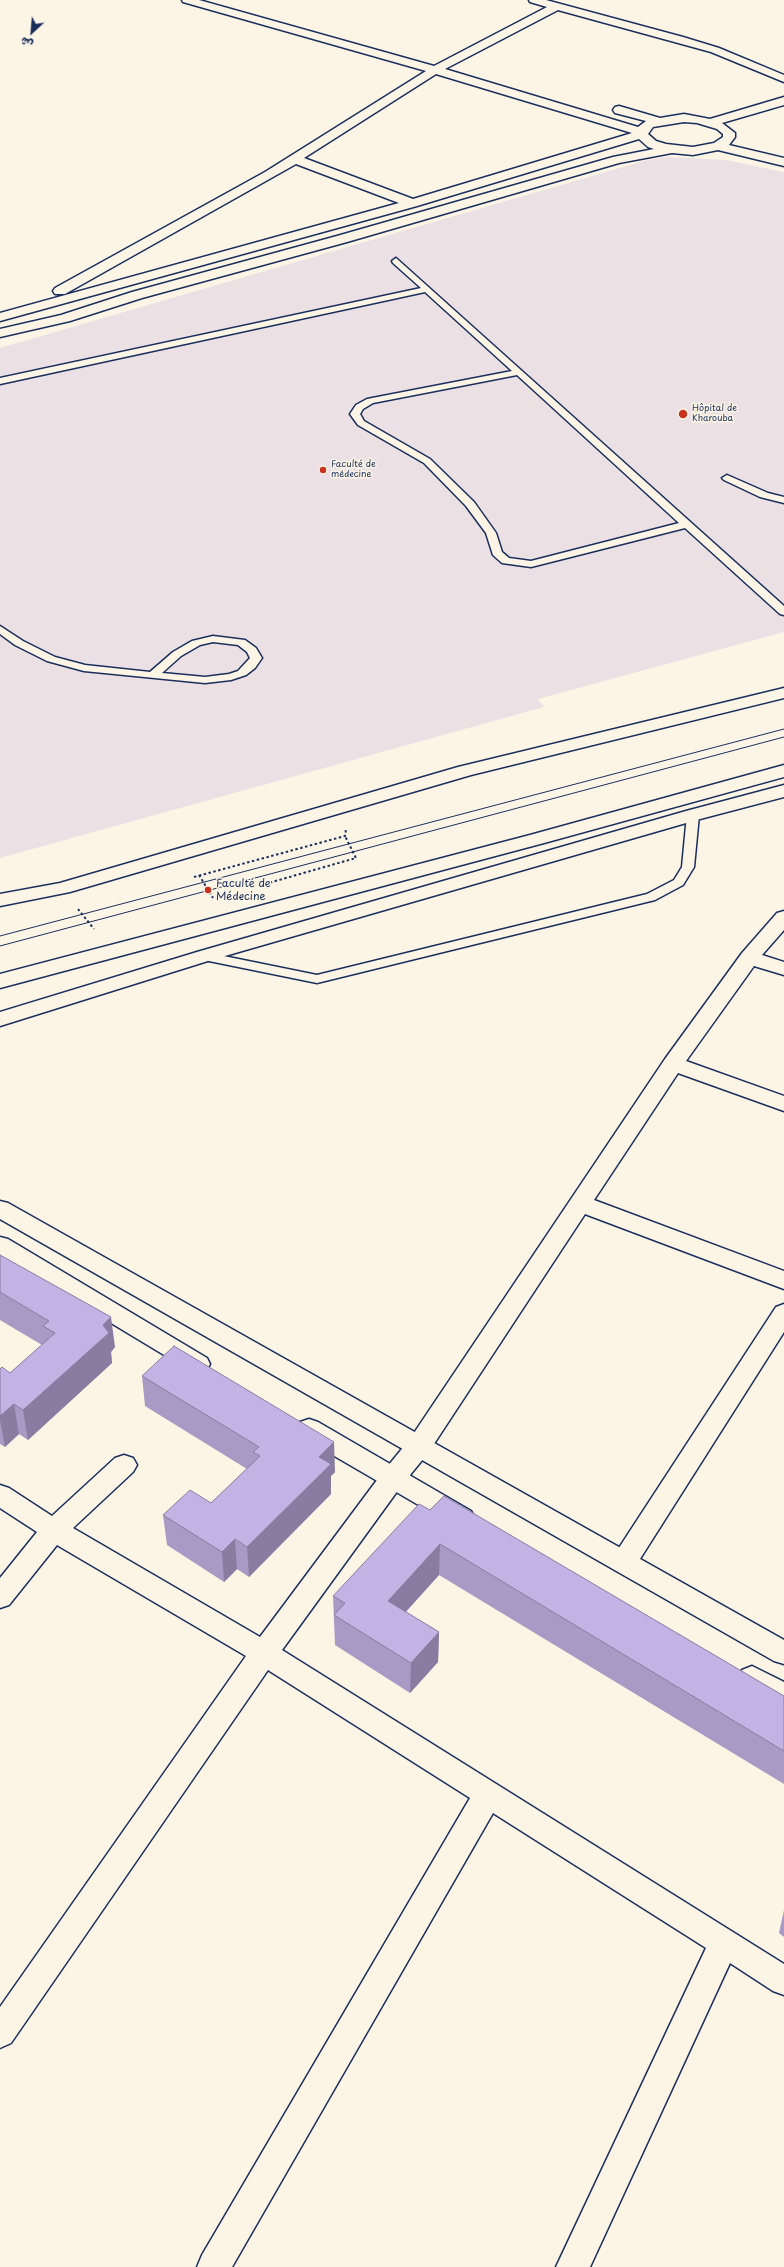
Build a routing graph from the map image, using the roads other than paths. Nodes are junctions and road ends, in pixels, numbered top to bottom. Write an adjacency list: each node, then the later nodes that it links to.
1 (187, 0): 6 (main road)
2 (216, 0): 5 (main road)
3 (534, 0): 4 (main road)
4 (557, 6): 5 (main road); 8 (main road)
5 (448, 63): 6 (main road); 7 (main road)
6 (435, 70): 14 (main road); 19 (main road)
7 (486, 73)
8 (784, 79)
9 (784, 101): 13 (main road)
10 (606, 106): 12 (main road)
11 (784, 113): 15 (main road)
12 (658, 121): 13 (main road); 14 (main road)
13 (711, 122): 15 (main road)
14 (642, 133): 17 (main road); 21 (main road)
15 (728, 133): 16 (main road); 18 (main road)
16 (718, 146): 17 (main road); 20 (main road)
17 (672, 149): 26 (main road)
18 (784, 149)
19 (294, 159): 21 (main road); 24 (main road)
20 (784, 162)
21 (412, 203): 24 (main road)
22 (396, 261): 23 (lane)
23 (427, 289): 28 (lane); 29 (lane)
24 (30, 309): 25 (main road)
25 (0, 317): 26 (main road)
26 (16, 329): 27 (main road)
27 (0, 333)
28 (519, 372): 32 (lane); 32 (lane)
29 (0, 381)
30 (728, 478): 31 (lane)
31 (784, 500)
32 (687, 524): 33 (lane)
33 (784, 612)
34 (0, 628): 35 (lane)
35 (153, 676): 35 (lane)
36 (784, 693): 40 (main road)
37 (784, 771): 45 (main road)
38 (784, 791): 39 (main road)
39 (693, 815): 42 (main road); 42 (lane)
40 (0, 900)
41 (784, 917): 43 (main road)
42 (204, 956): 46 (main road)
43 (748, 958): 44 (main road); 47 (main road)
44 (784, 969)
45 (0, 981)
46 (0, 1019)
47 (673, 1064): 48 (main road); 49 (main road)
48 (784, 1104)
49 (581, 1204): 52 (main road); 56 (main road)
50 (0, 1209): 56 (main road)
51 (0, 1245): 54 (main road)
52 (784, 1280)
53 (784, 1313): 62 (main road)
54 (220, 1376)
55 (288, 1418): 58 (main road)
56 (419, 1446): 58 (main road); 62 (main road)
57 (124, 1465): 61 (main road)
58 (392, 1479): 60 (main road); 64 (main road)
59 (0, 1495): 61 (main road)
60 (481, 1528)
61 (54, 1530): 63 (main road); 64 (main road)
62 (624, 1562): 65 (main road)
63 (0, 1597)
64 (264, 1653): 68 (main road); 71 (main road)
65 (784, 1653)
66 (729, 1665): 67 (main road)
67 (784, 1696)
68 (488, 1794): 69 (main road); 72 (main road)
69 (724, 1943): 70 (main road); 73 (main road)
70 (784, 1981)
71 (0, 2033)
72 (214, 2267)
73 (573, 2267)

